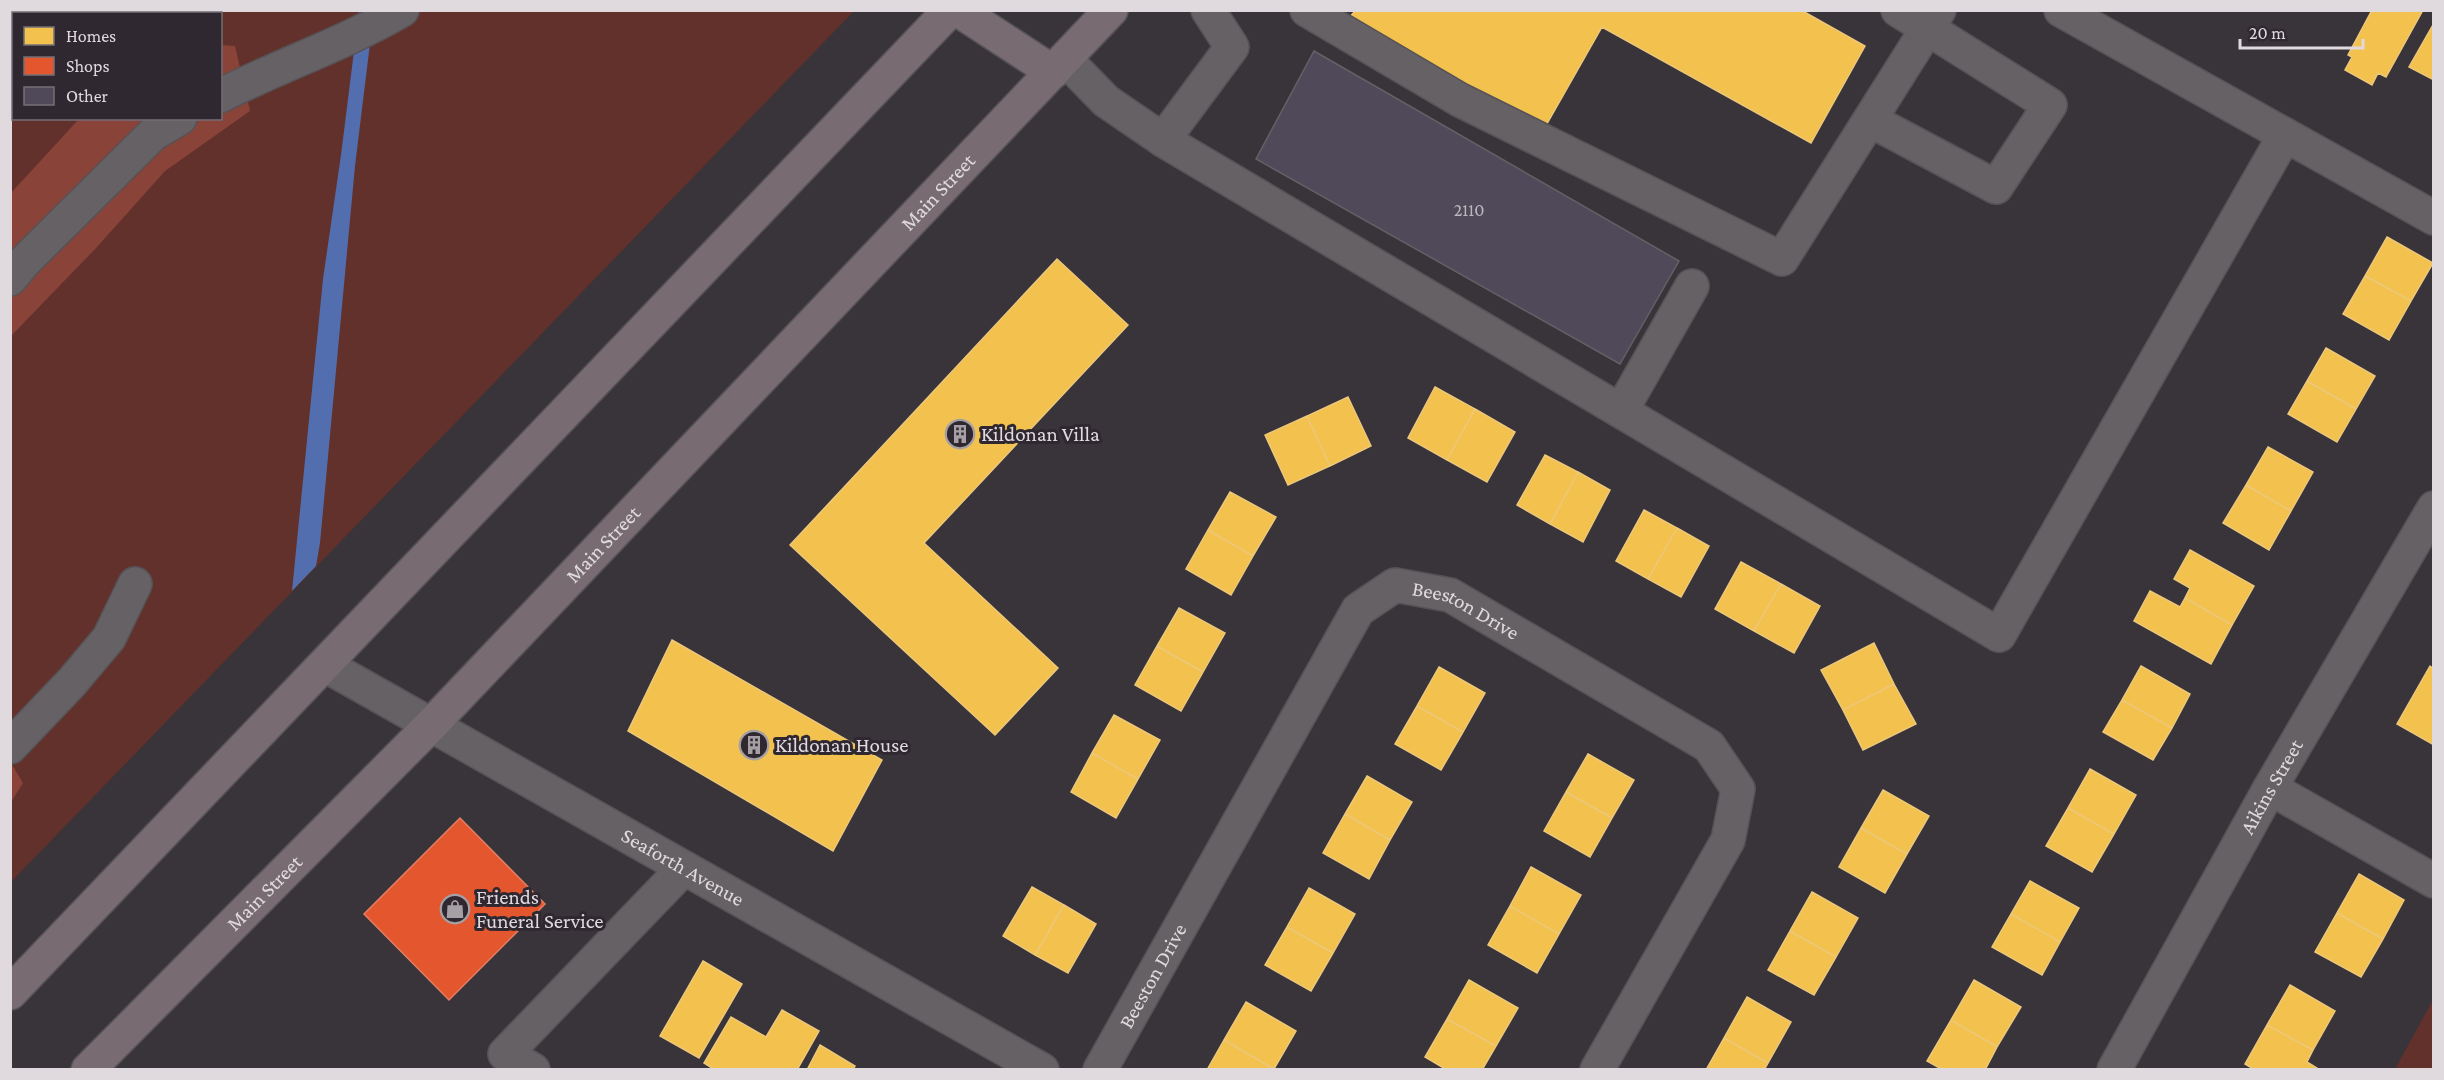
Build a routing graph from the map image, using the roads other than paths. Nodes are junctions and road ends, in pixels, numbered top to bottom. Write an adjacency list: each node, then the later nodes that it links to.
1 (402, 10): 11 (street)
2 (950, 10): 22 (main road)
3 (958, 10): 10 (main road)
4 (1111, 10): 10 (main road, Main Street)
5 (1208, 10): 15 (street)
6 (1307, 10): 13 (street)
7 (1898, 10): 9 (street)
8 (2061, 10): 14 (street)
9 (1933, 20): 13 (street); 13 (street)
10 (1059, 65): 15 (street); 23 (main road, Main Street)
11 (222, 95)
12 (177, 120): 17 (street)
13 (1869, 120)
14 (2285, 135): 16 (street); 19 (street)
15 (1163, 140): 19 (street)
16 (2433, 218)
17 (10, 279)
18 (1692, 286): 19 (street)
19 (1621, 411)
20 (2430, 524): 25 (street, Aikins Street)
21 (135, 584): 24 (street)
22 (325, 665): 23 (street, Seaforth Avenue); 28 (main road)
23 (432, 724): 26 (street, Seaforth Avenue); 29 (main road, Main Street)
24 (10, 747)
25 (2270, 788): 27 (street); 34 (street, Aikins Street)
26 (684, 868): 30 (street); 31 (street, Seaforth Avenue)
27 (2433, 881)
28 (10, 993)
29 (88, 1070)
30 (533, 1070)
31 (1042, 1070)
32 (1100, 1070): 33 (street, Beeston Drive)
33 (1597, 1070)
34 (2114, 1070)

